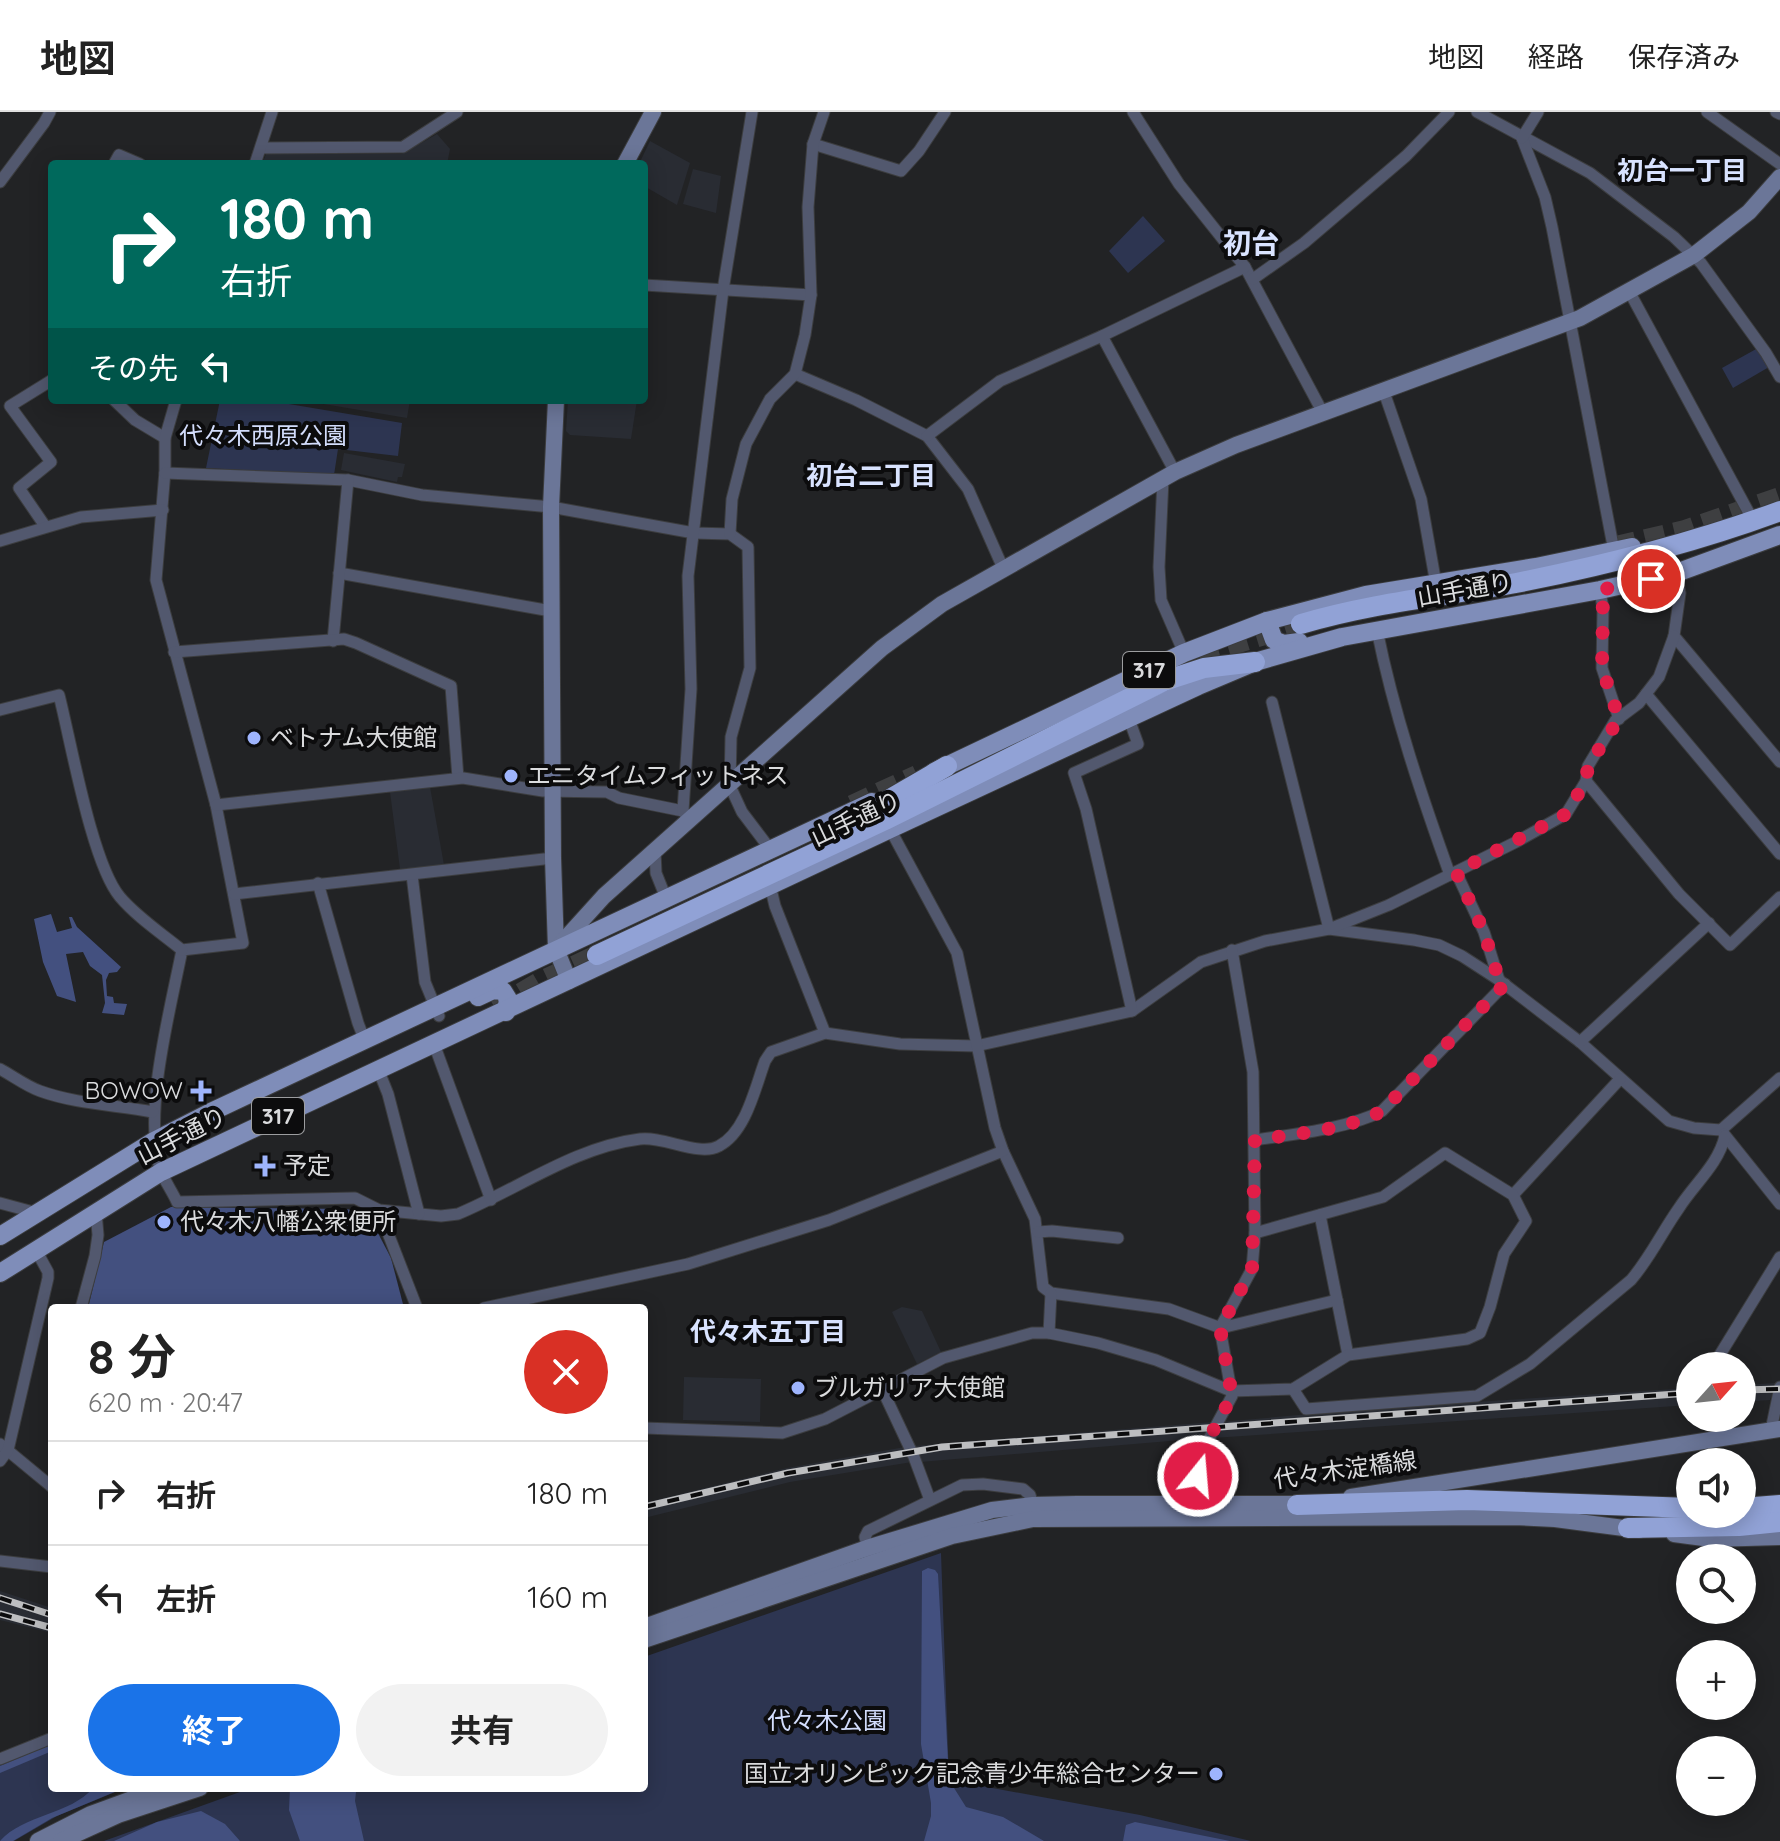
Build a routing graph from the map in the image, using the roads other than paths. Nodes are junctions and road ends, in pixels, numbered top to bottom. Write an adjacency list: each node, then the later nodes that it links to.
1 (50, 112): 19 (street)
2 (272, 112): 15 (street)
3 (457, 112): 15 (street)
4 (653, 112): 17 (street)
5 (752, 112): 24 (street)
6 (824, 112): 14 (street)
7 (945, 112): 14 (street)
8 (1133, 112): 21 (street)
9 (1449, 112): 22 (street)
10 (1477, 112): 13 (street)
11 (1538, 112): 13 (street)
12 (1707, 112): 18 (street)
13 (1522, 138): 20 (street); 27 (street)
14 (813, 144): 26 (street)
15 (261, 148): 16 (street)
16 (256, 160)
17 (627, 160)
18 (1780, 175): 20 (street)
19 (0, 182)
20 (1694, 255): 25 (street); 30 (street)
21 (1245, 267): 22 (street); 28 (street)
22 (1253, 279): 36 (street)
23 (648, 285): 24 (street)
24 (723, 290): 26 (street); 49 (street)
25 (1629, 291): 27 (street); 46 (street)
26 (811, 295): 29 (street)
27 (1571, 322): 32 (street); 53 (street)
28 (1102, 336): 37 (street); 40 (street)
29 (795, 374): 37 (street); 50 (street)
30 (1780, 377)
31 (48, 382): 48 (street)
32 (1384, 392): 36 (street); 57 (street)
33 (118, 404): 38 (street)
34 (175, 404): 38 (street)
35 (556, 404): 43 (street)
36 (1323, 413): 40 (street)
37 (927, 436): 54 (street)
38 (165, 438): 39 (street)
39 (165, 473): 41 (street); 44 (street)
40 (1169, 476): 54 (street); 68 (street)
41 (348, 480): 43 (street); 55 (street)
42 (1780, 501): 46 (main road, 山手通り / 317)
43 (551, 507): 49 (street); 60 (street)
44 (163, 510): 48 (street); 67 (street)
45 (1780, 511): 58 (highway)
46 (1749, 513): 53 (main road, 山手通り / 317)
47 (1780, 525): 58 (highway)
48 (45, 526): 52 (street)
49 (694, 533): 50 (street); 82 (street)
50 (730, 534): 79 (street)
51 (1780, 535): 56 (main road, 山手通り / 317)
52 (0, 541)
53 (1614, 551): 57 (main road, 山手通り / 317)
54 (1003, 568): 79 (street)
55 (339, 573): 60 (street); 66 (street)
56 (1676, 573): 59 (main road, 山手通り / 317); 64 (street)
57 (1436, 584): 61 (main road, 山手通り / 317)
58 (1515, 587): 62 (highway)
59 (1600, 590): 63 (main road, 山手通り / 317); 74 (street)
60 (551, 611): 80 (street)
61 (1267, 621): 65 (main road); 68 (main road, 山手通り / 317)
62 (1303, 628)
63 (1377, 630): 65 (main road, 山手通り / 317); 88 (street)
64 (1674, 636): 70 (street); 75 (street)
65 (1342, 637): 69 (main road, 山手通り / 317)
66 (333, 641): 67 (street); 77 (street)
67 (174, 652): 81 (street)
68 (1184, 653): 76 (main road, 山手通り / 317)
69 (1255, 662): 73 (main road, 山手通り / 317); 76 (highway)
70 (1646, 694): 74 (street); 86 (street)
71 (1272, 702): 96 (street)
72 (0, 710): 98 (street)
73 (1129, 719): 83 (main road, 山手通り / 317); 102 (street)
74 (1619, 719): 78 (street)
75 (1780, 762)
76 (947, 766): 84 (main road, 山手通り / 317)
77 (458, 778): 80 (street); 81 (street)
78 (1586, 781): 88 (street); 95 (street)
79 (730, 786): 82 (street); 84 (street)
80 (553, 791): 82 (street); 87 (street)
81 (216, 805): 92 (street)
82 (686, 815): 85 (street)
83 (890, 829): 91 (main road, 山手通り / 317); 109 (street)
84 (770, 849): 94 (main road, 山手通り / 317)
85 (655, 851): 94 (street); 97 (street)
86 (1780, 854)
87 (553, 858): 89 (street); 97 (street)
88 (1453, 873): 96 (street); 101 (street)
89 (412, 875): 90 (street); 103 (street)
90 (318, 883): 92 (street); 106 (street)
91 (770, 885): 100 (main road, 山手通り / 317); 105 (street)
92 (234, 894): 98 (street)
93 (1780, 897): 95 (street)
94 (666, 898): 97 (main road, 山手通り / 317)
95 (1709, 923): 107 (street)
96 (1329, 929): 99 (street); 101 (street)
97 (556, 949): 100 (street); 103 (main road, 山手通り / 317)
98 (182, 950): 115 (street)
99 (1232, 950): 102 (street); 118 (street)
100 (569, 981): 104 (main road, 山手通り / 317)
101 (1502, 982): 107 (street); 118 (street)
102 (1132, 1011): 109 (street)
103 (437, 1012): 104 (main road); 106 (main road, 山手通り / 317)
104 (506, 1012): 108 (main road, 山手通り / 317)
105 (825, 1033): 109 (street); 123 (street)
106 (374, 1037): 116 (main road, 山手通り / 317)
107 (1580, 1042): 113 (street)
108 (434, 1044): 111 (main road, 山手通り / 317); 123 (street)
109 (976, 1046): 120 (street)
110 (0, 1069): 115 (street)
111 (378, 1069): 114 (main road, 山手通り / 317); 129 (street)
112 (1780, 1078): 117 (street)
113 (1620, 1079): 117 (street); 122 (street)
114 (311, 1101): 116 (main road); 121 (main road, 山手通り / 317)
115 (153, 1112): 119 (street)
116 (211, 1112): 119 (main road, 山手通り / 317)
117 (1723, 1133): 125 (street); 148 (street)
118 (1255, 1140): 132 (street)
119 (154, 1141): 121 (street); 128 (main road, 山手通り / 317)
120 (1003, 1151): 131 (street); 142 (street)
121 (161, 1172): 126 (street); 127 (main road, 山手通り / 317)
122 (1513, 1195): 130 (street); 146 (street)
123 (491, 1200): 129 (street)
124 (0, 1203): 128 (street)
125 (1780, 1204)
126 (379, 1210): 129 (street); 141 (street)
127 (96, 1212): 135 (main road, 山手通り / 317); 140 (street)
128 (37, 1213): 133 (main road, 山手通り / 317)
129 (419, 1214)
130 (1320, 1215): 132 (street); 139 (street)
131 (1038, 1232): 134 (street); 138 (street)
132 (1255, 1233): 143 (street)
133 (0, 1236)
134 (1118, 1238)
135 (36, 1250): 137 (main road, 山手通り / 317); 153 (street)
136 (1780, 1257): 145 (street)
137 (0, 1273)
138 (1051, 1293): 143 (street); 144 (street)
139 (1337, 1300): 143 (street); 146 (street)
140 (82, 1304)
141 (415, 1304)
142 (502, 1304)
143 (1221, 1328): 150 (street)
144 (1049, 1333): 149 (street); 150 (street)
145 (1722, 1352)
146 (1348, 1355): 148 (street)
147 (1780, 1387): 152 (street)
148 (1293, 1389): 150 (street)
149 (883, 1391): 151 (street); 156 (street)
150 (1231, 1391): 158 (street)
151 (648, 1428)
152 (1776, 1429): 159 (street, 代々木淀橋線)
153 (4, 1447): 154 (street); 155 (street)
154 (0, 1461)
155 (48, 1484)
156 (930, 1500): 157 (street); 166 (street)
157 (1033, 1505): 158 (street, 代々木淀橋線); 166 (street, 代々木淀橋線)
158 (1211, 1505): 159 (street, 代々木淀橋線)
159 (1297, 1505): 161 (highway)
160 (1780, 1505): 162 (highway)
161 (1676, 1507)
162 (1756, 1507)
163 (1780, 1522): 164 (highway)
164 (1628, 1528): 165 (street, 代々木淀橋線); 166 (street, 代々木淀橋線)
165 (1780, 1537)
166 (869, 1556): 169 (street, 代々木淀橋線); 170 (street, 代々木淀橋線)
167 (0, 1561): 168 (street)
168 (48, 1567)
169 (648, 1626)
170 (648, 1639)
171 (48, 1740): 172 (street)
172 (0, 1759)
173 (151, 1792): 175 (street)
174 (188, 1792): 176 (street)
175 (38, 1841)
176 (61, 1841)

